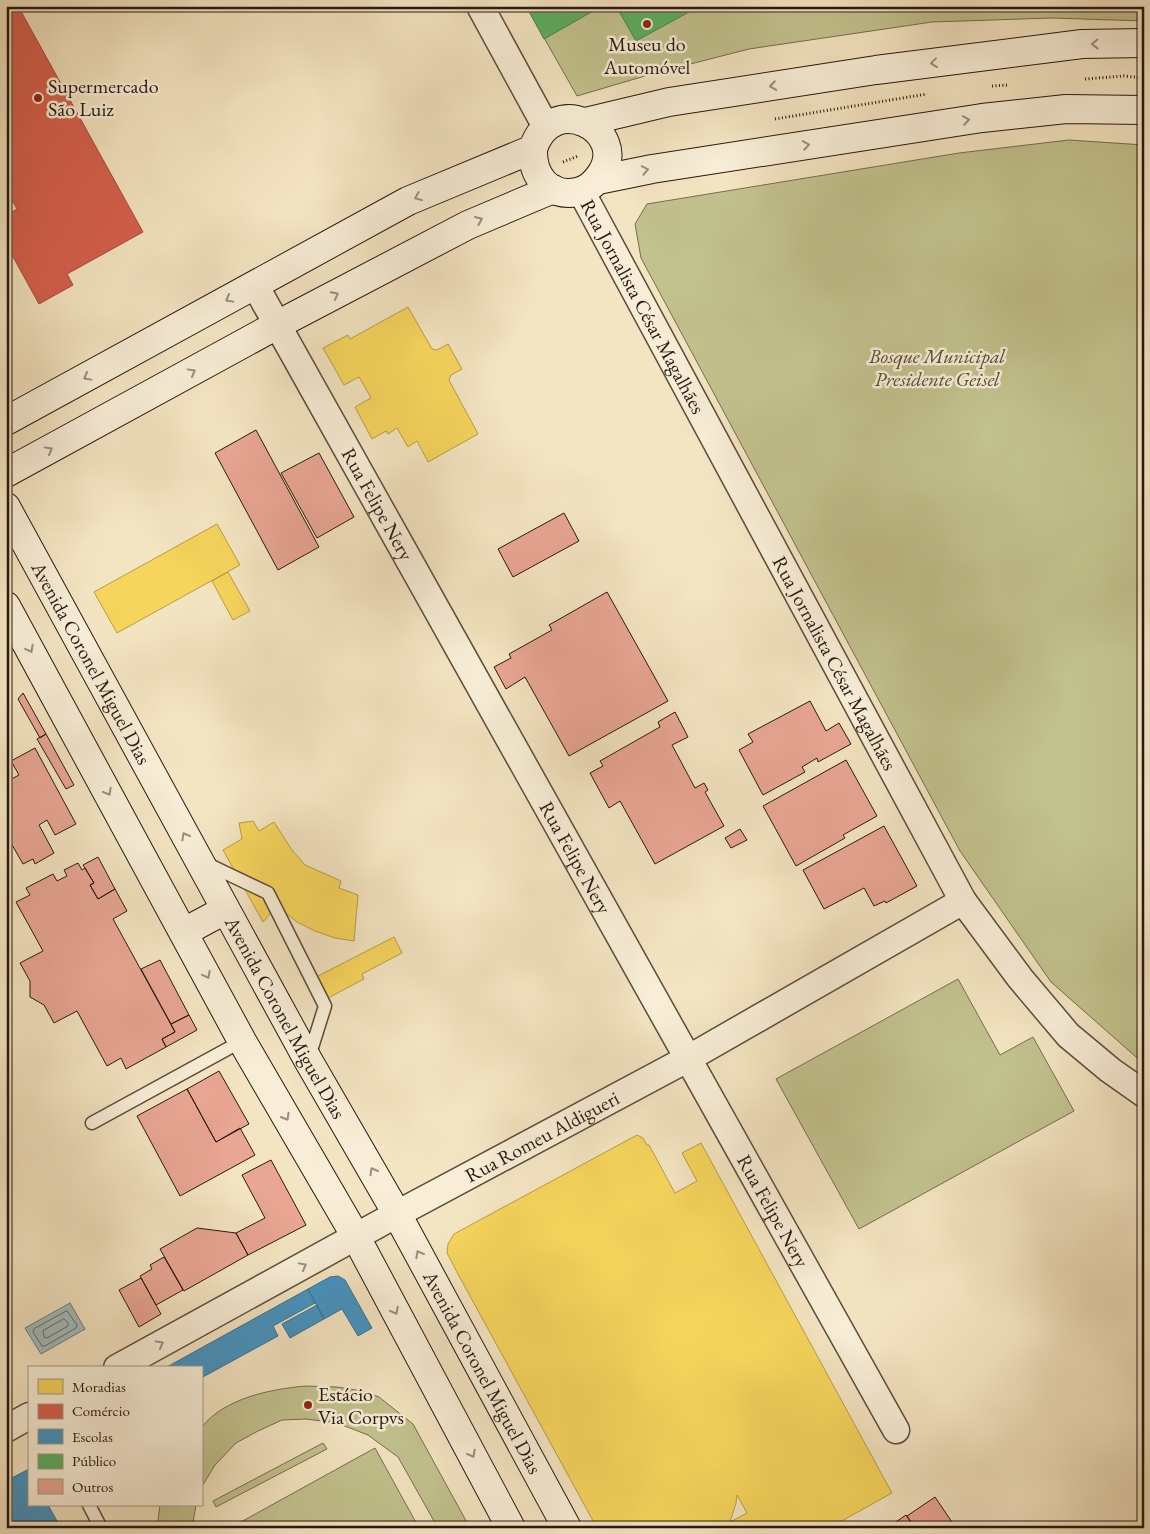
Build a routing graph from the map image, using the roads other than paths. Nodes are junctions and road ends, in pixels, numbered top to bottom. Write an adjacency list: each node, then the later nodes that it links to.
1 (480, 6): 5 (street)
2 (1144, 43): 4 (main road, one-way to 4)
3 (1144, 110): 7 (main road, one-way to 3)
4 (585, 122): 5 (main road); 7 (main road)
5 (546, 126): 6 (main road)
6 (533, 149): 8 (main road); 9 (main road, one-way to 9)
7 (589, 185): 8 (main road); 16 (street, Rua Jornalista César Magalhães)
8 (553, 189): 10 (main road, one-way to 8)
9 (255, 285): 10 (street, Rua Felipe Nery); 11 (main road, one-way to 11)
10 (277, 325): 12 (main road, one-way to 10); 20 (street, Rua Felipe Nery)
11 (6, 420)
12 (6, 473)
13 (6, 507): 15 (main road, Avenida Coronel Miguel Dias, one-way to 13)
14 (6, 606): 18 (main road, one-way to 18)
15 (198, 860): 17 (main road, Avenida Coronel Miguel Dias); 21 (lane)
16 (963, 901): 20 (street, Rua Romeu Aldigueri); 22 (street, Rua Jornalista César Magalhães)
17 (225, 910): 18 (main road); 21 (main road, Avenida Coronel Miguel Dias)
18 (184, 932): 19 (main road, one-way to 19)
19 (242, 1041): 23 (lane); 25 (main road, one-way to 25)
20 (689, 1058): 24 (street, Rua Romeu Aldigueri); 29 (street, Rua Felipe Nery)
21 (308, 1060): 24 (main road, Avenida Coronel Miguel Dias, one-way to 21)
22 (1144, 1094)
23 (92, 1122)
24 (397, 1214): 25 (street, Rua Romeu Aldigueri); 33 (main road, Avenida Coronel Miguel Dias, one-way to 24)
25 (356, 1237): 26 (street, Rua Romeu Aldigueri, one-way to 25); 32 (main road, one-way to 32)
26 (121, 1366)
27 (28, 1417): 28 (street)
28 (6, 1429)
29 (896, 1430)
30 (89, 1506): 31 (lane)
31 (100, 1528)
32 (511, 1528)
33 (567, 1528)

